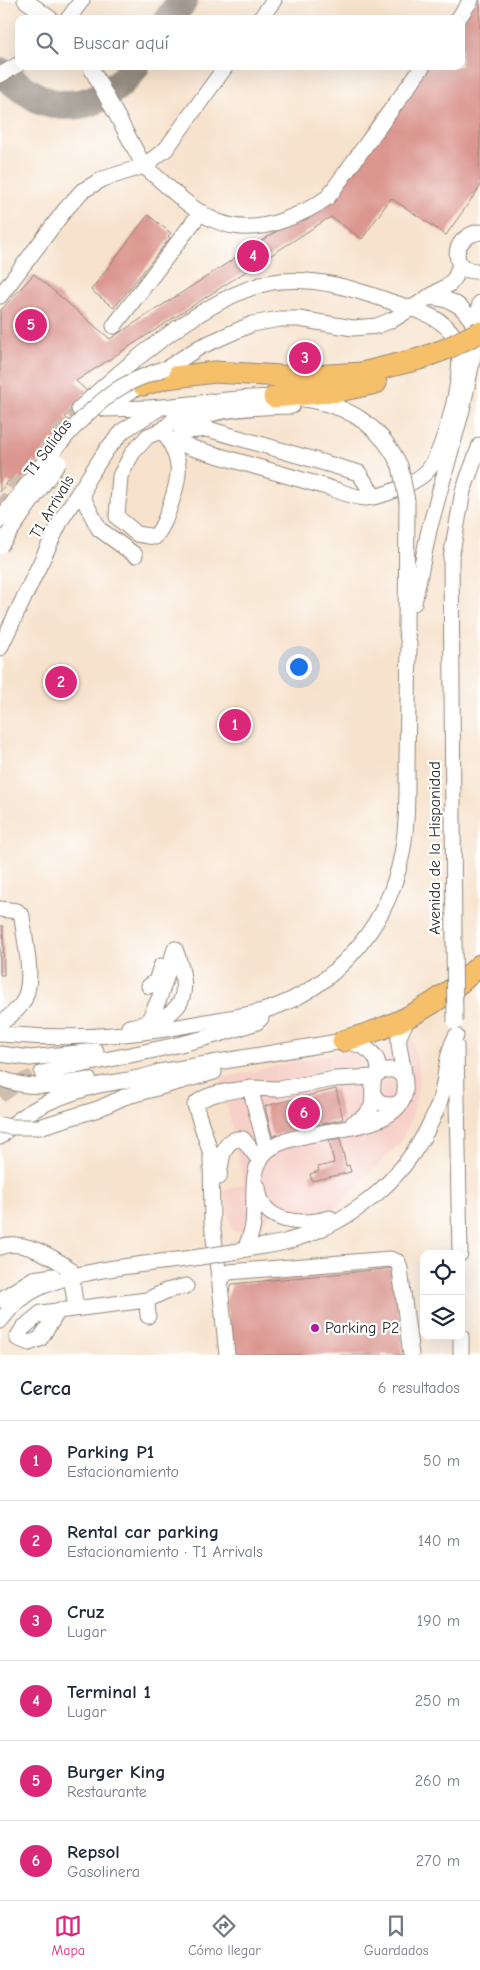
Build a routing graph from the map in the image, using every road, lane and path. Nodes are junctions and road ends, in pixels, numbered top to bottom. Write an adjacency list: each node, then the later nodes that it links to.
1 (25, 0): 5 (street)
2 (82, 0): 6 (street)
3 (274, 0): 7 (street)
4 (471, 0): 8 (street)
5 (46, 15)
6 (71, 15)
7 (263, 15)
8 (461, 15)
9 (15, 66): 13 (street)
10 (92, 70): 14 (street)
11 (223, 70): 14 (street)
12 (420, 70): 15 (street)
13 (0, 74)
14 (144, 166): 15 (street); 19 (street)
15 (201, 212): 23 (street)
16 (480, 232): 17 (street)
17 (460, 264): 18 (street); 20 (street)
18 (480, 271)
19 (0, 296)
20 (428, 297): 22 (street); 24 (street)
21 (480, 303): 24 (street)
22 (410, 309): 26 (street); 33 (street); 41 (street)
23 (114, 326)
24 (478, 333): 25 (highway, bridge); 47 (street)
25 (420, 364): 27 (highway); 29 (highway)
26 (163, 369): 27 (street); 28 (street, T1 Salidas); 42 (street, bridge)
27 (309, 375): 28 (highway)
28 (143, 385): 43 (street, T1 Salidas, bridge)
29 (274, 397): 30 (street); 32 (street)
30 (210, 401): 31 (street); 39 (street)
31 (192, 402): 33 (street); 35 (street)
32 (323, 403): 36 (street); 47 (street, bridge)
33 (162, 407): 34 (street, T1 Arrivals)
34 (139, 420): 37 (street); 40 (street, T1 Arrivals)
35 (163, 430): 37 (street); 37 (street)
36 (188, 431): 39 (street); 41 (street)
37 (148, 436)
38 (480, 446): 60 (street, Avenida de la Hispanidad, bridge)
39 (192, 448): 41 (street)
40 (86, 483): 44 (street, T1 Arrivals); 45 (street)
41 (374, 496)
42 (0, 520)
43 (0, 546)
44 (47, 546): 46 (street); 48 (street, T1 Arrivals)
45 (135, 555)
46 (0, 629)
47 (409, 644): 53 (street)
48 (0, 648)
49 (0, 909): 59 (street)
50 (173, 954): 54 (street); 58 (street); 58 (street)
51 (327, 964): 53 (street)
52 (480, 965): 56 (highway)
53 (320, 982): 55 (street)
54 (149, 986)
55 (271, 1008): 57 (street); 66 (street)
56 (407, 1019): 62 (highway); 69 (street)
57 (228, 1020): 61 (street); 63 (street)
58 (148, 1022): 59 (street)
59 (0, 1025)
60 (455, 1029): 78 (street); 81 (street, Avenida de la Hispanidad)
61 (0, 1034)
62 (343, 1041): 64 (street); 67 (street)
63 (0, 1054)
64 (250, 1057): 65 (street); 74 (street, bridge)
65 (159, 1072): 68 (street); 76 (street)
66 (42, 1073)
67 (376, 1075): 69 (street); 71 (street); 72 (street)
68 (0, 1078)
69 (404, 1078): 73 (street)
70 (236, 1080): 71 (street)
71 (250, 1088): 77 (street); 84 (street)
72 (372, 1094): 73 (street); 75 (street)
73 (402, 1099): 75 (street)
74 (0, 1125)
75 (345, 1127): 77 (street)
76 (0, 1138)
77 (261, 1162): 78 (street); 80 (street); 82 (street)
78 (358, 1210): 80 (street)
79 (0, 1247): 83 (street)
80 (242, 1250): 83 (street, bridge)
81 (460, 1250)
82 (229, 1272): 84 (street); 94 (street)
83 (72, 1276): 86 (street); 88 (street); 91 (street)
84 (220, 1285): 93 (street)
85 (186, 1286): 87 (street)
86 (0, 1300)
87 (147, 1300): 88 (street); 90 (street)
88 (76, 1308): 89 (street)
89 (59, 1310)
90 (148, 1316)
91 (0, 1321)
92 (461, 1340): 95 (street)
93 (227, 1355)
94 (410, 1355)
95 (461, 1355)

